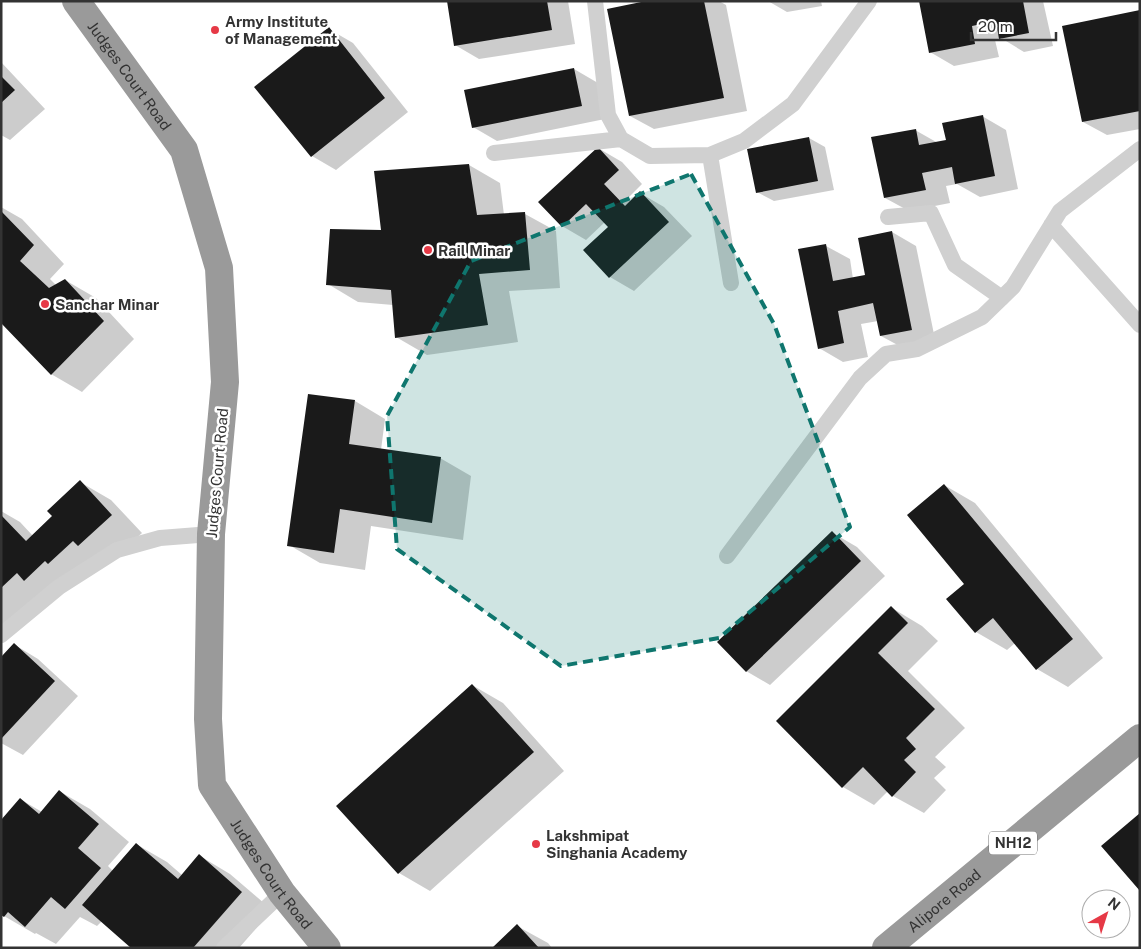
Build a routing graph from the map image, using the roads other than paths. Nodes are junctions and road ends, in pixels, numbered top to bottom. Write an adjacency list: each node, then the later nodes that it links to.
1 (76, 1): 13 (highway, Judges Court Road)
2 (595, 1): 4 (lane)
3 (869, 1): 7 (lane)
4 (621, 139): 6 (lane); 7 (lane)
5 (1140, 148): 9 (lane)
6 (494, 153)
7 (710, 155): 10 (lane)
8 (888, 217): 11 (lane)
9 (1051, 225): 11 (lane); 12 (lane)
10 (731, 283)
11 (1002, 298): 14 (lane)
12 (1140, 325)
13 (211, 534): 15 (lane); 17 (highway, Judges Court Road)
14 (726, 556)
15 (1, 635)
16 (1140, 738): 20 (highway, Alipore Road / NH12)
17 (282, 893): 18 (lane); 19 (highway, Judges Court Road)
18 (224, 948)
19 (327, 948)
20 (886, 948)

